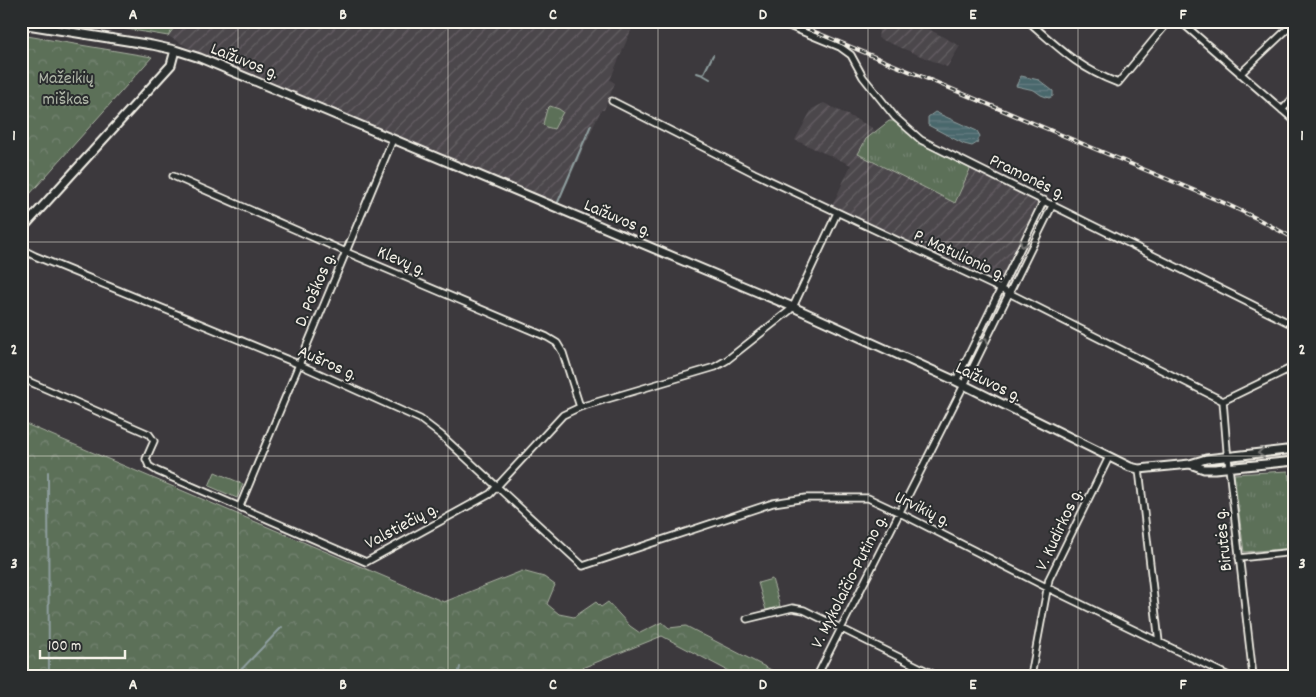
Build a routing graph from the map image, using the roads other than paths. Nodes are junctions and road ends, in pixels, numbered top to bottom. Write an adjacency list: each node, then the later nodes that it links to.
1 (777, 21): 15 (street, Pramonės g.)
2 (1028, 21): 3 (street)
3 (1169, 21)
4 (1180, 21): 8 (street)
5 (1295, 22): 8 (street)
6 (21, 24): 7 (main road, Laižuvos g.)
7 (175, 50): 13 (main road, Laižuvos g.); 18 (main road)
8 (1240, 74): 11 (street)
9 (1295, 96): 11 (street)
10 (612, 101): 17 (street, P. Matulionio g.)
11 (1282, 110): 12 (street)
12 (1295, 121)
13 (393, 138): 20 (street, D. Poškos g.); 23 (main road, Laižuvos g.)
14 (173, 176): 20 (street, Klevų g.)
15 (1044, 200): 16 (street, Pramonės g.); 21 (street, one-way to 21)
16 (1052, 204): 22 (street, V. Mykolaičio-Putino g.); 24 (street, Pramonės g.)
17 (837, 212): 21 (street, P. Matulionio g.); 23 (street)
18 (21, 230)
19 (21, 249): 25 (street, Aušros g.)
20 (346, 252): 25 (street, D. Poškos g.); 31 (street, Klevų g.)
21 (1001, 289): 22 (street, P. Matulionio g.); 28 (street)
22 (1008, 293): 29 (street, V. Mykolaičio-Putino g., one-way to 22); 30 (street, P. Matulionio g.)
23 (793, 307): 28 (main road, Laižuvos g.); 31 (street, Valstiečių g.)
24 (1295, 326)
25 (298, 364): 39 (street, Aušros g.); 40 (street, D. Poškos g.)
26 (1295, 366): 30 (street)
27 (21, 378): 40 (street, Valstiečių g.)
28 (956, 381): 29 (main road, Laižuvos g.)
29 (964, 385): 33 (main road, Laižuvos g.); 41 (street, V. Mykolaičio-Putino g.)
30 (1223, 401): 34 (street, Birutės g.)
31 (580, 407): 39 (street, Valstiečių g.)
32 (1295, 450): 34 (main road, one-way to 34)
33 (1109, 457): 37 (main road, Laižuvos g.); 45 (street, V. Kudirkos g.)
34 (1228, 457): 36 (main road); 38 (street, Birutės g.)
35 (1295, 461): 38 (main road)
36 (1190, 464): 37 (main road, Laižuvos g.); 38 (main road)
37 (1139, 468): 48 (street)
38 (1229, 468): 43 (street, Birutės g.)
39 (499, 487): 40 (street, Valstiečių g.); 44 (street, Aušros g.)
40 (240, 506)
41 (900, 512): 44 (street, Urvikių g.); 45 (street, Urvikių g.); 47 (street, V. Mykolaičio-Putino g.)
42 (1295, 552): 43 (street)
43 (1239, 558): 53 (street, Birutės g.)
44 (584, 566)
45 (1048, 588): 48 (street, Urvikių g.); 50 (street, V. Kudirkos g.)
46 (747, 619): 47 (street)
47 (840, 627): 49 (street); 51 (street, V. Mykolaičio-Putino g.)
48 (1159, 642): 52 (street, Urvikių g.)
49 (933, 674)
50 (1032, 675)
51 (817, 676)
52 (1229, 676)
53 (1253, 676)

